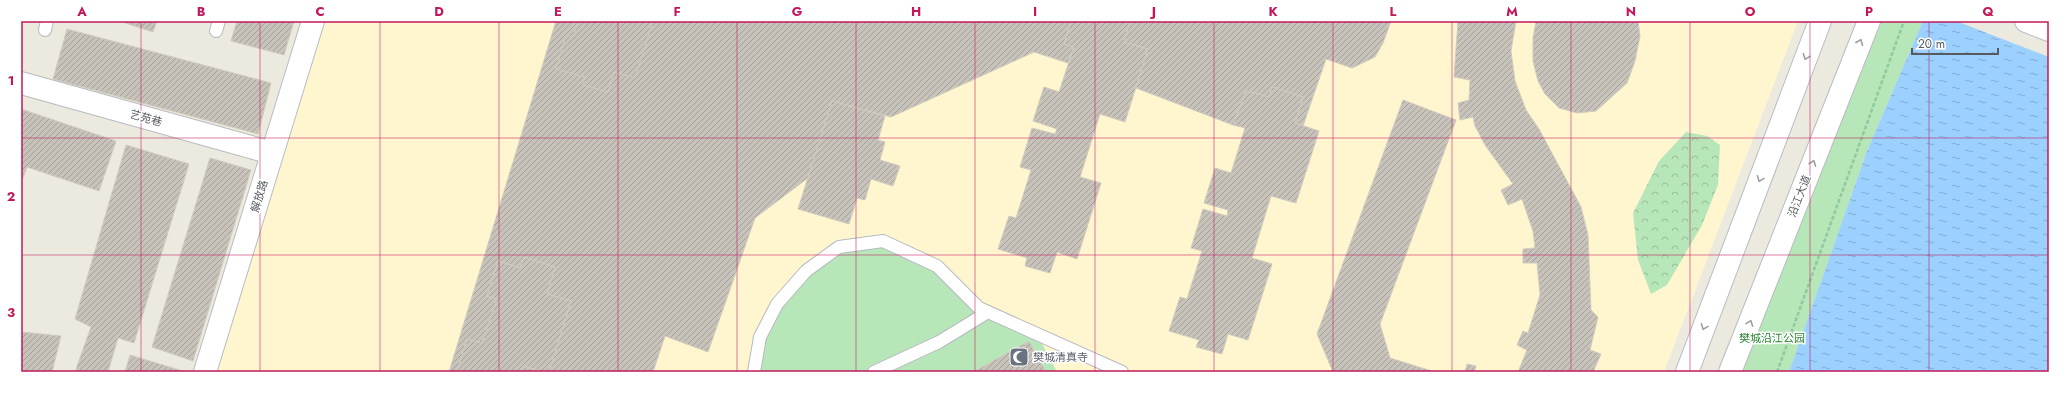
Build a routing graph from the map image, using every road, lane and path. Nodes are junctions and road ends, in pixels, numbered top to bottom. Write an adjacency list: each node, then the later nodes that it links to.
1 (313, 21): 8 (main road, 解放路)
2 (1820, 21): 14 (main road, one-way to 14)
3 (1868, 21): 15 (main road, 沿江大道, one-way to 3)
4 (1904, 21): 16 (path)
5 (2026, 21): 6 (main road)
6 (2049, 30)
7 (21, 83): 8 (main road, 艺苑巷)
8 (272, 153): 10 (main road, 解放路)
9 (988, 312): 11 (lane); 12 (lane); 13 (lane)
10 (205, 372)
11 (754, 372)
12 (874, 372)
13 (1122, 372)
14 (1687, 372)
15 (1730, 372)
16 (1777, 372)

